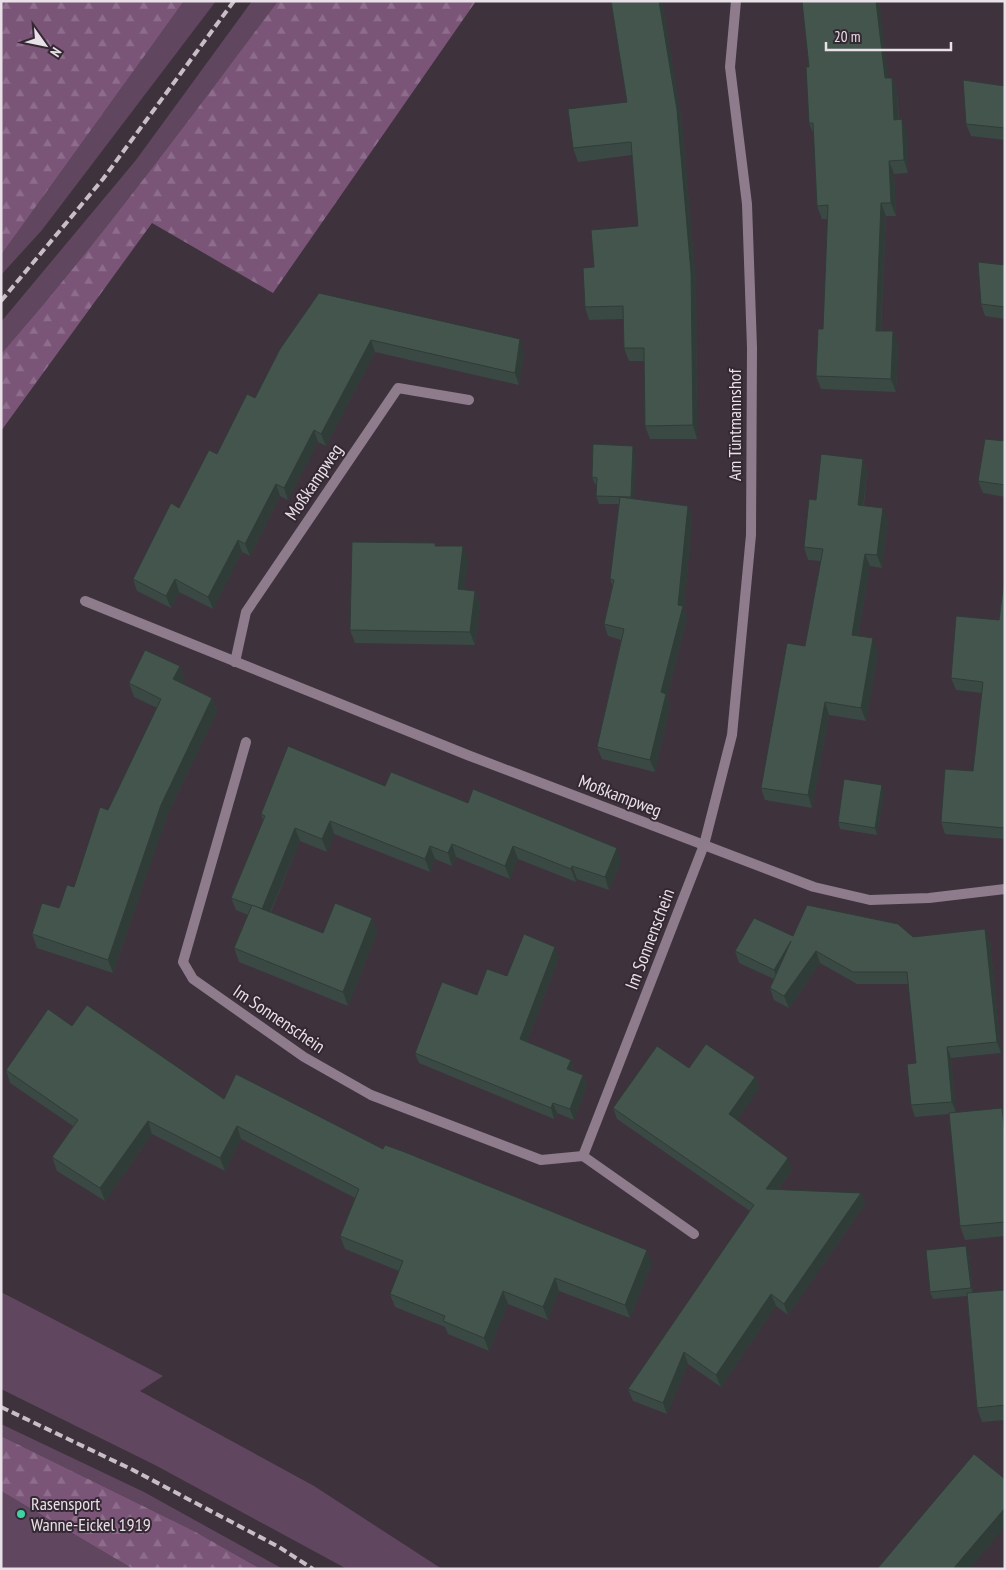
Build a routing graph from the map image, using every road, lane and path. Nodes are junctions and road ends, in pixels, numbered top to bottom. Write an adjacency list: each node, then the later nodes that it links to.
1 (736, 1): 6 (street, Am Tüntmannshof)
2 (469, 400): 4 (street, Moßkampweg)
3 (85, 600): 4 (street, Moßkampweg)
4 (235, 662): 6 (street, Moßkampweg)
5 (246, 742): 8 (street, Im Sonnenschein)
6 (704, 846): 7 (street, Moßkampweg); 8 (street, Im Sonnenschein)
7 (1005, 889)
8 (583, 1156): 9 (street)
9 (694, 1234)

